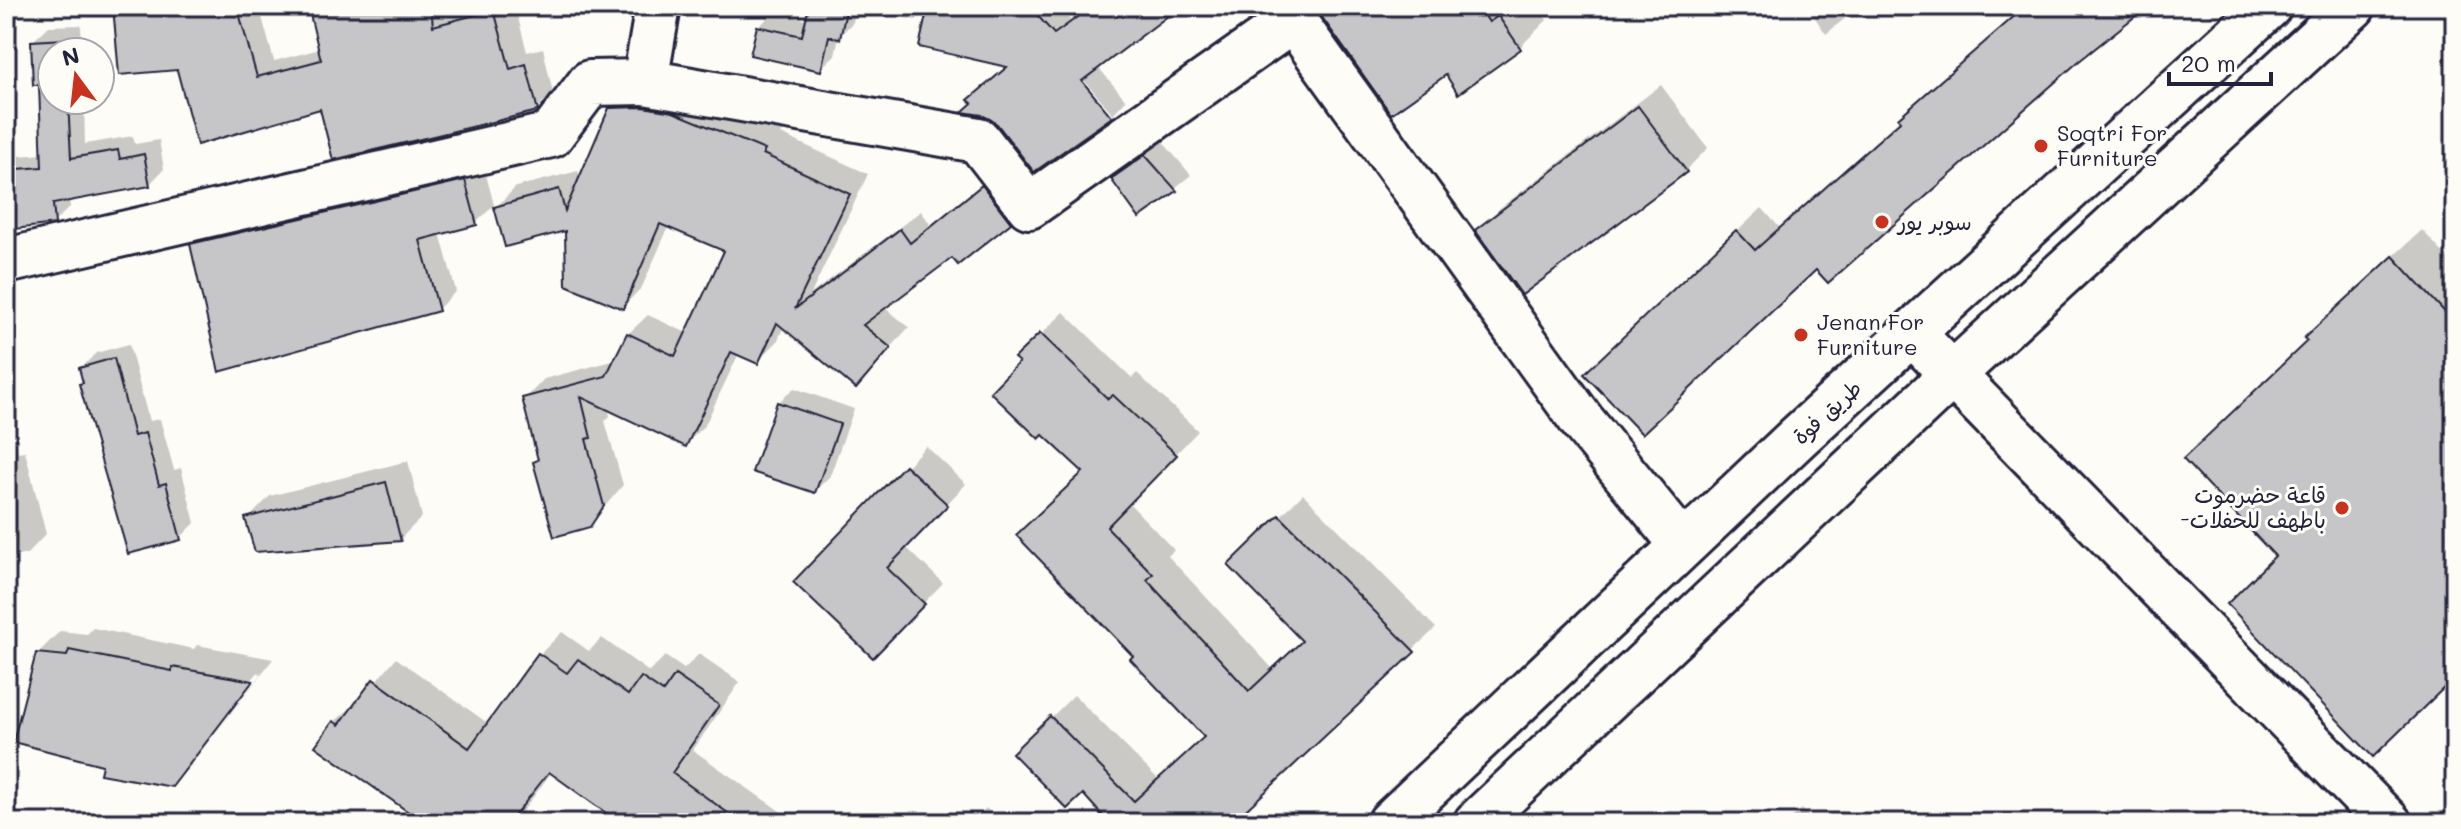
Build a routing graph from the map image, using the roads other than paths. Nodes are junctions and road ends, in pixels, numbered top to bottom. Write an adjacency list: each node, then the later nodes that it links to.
1 (658, 6): 5 (main road)
2 (2269, 6): 7 (main road, طريق فوة)
3 (2353, 6): 8 (main road)
4 (1288, 13): 5 (main road); 9 (main road)
5 (645, 82): 6 (main road)
6 (6, 261)
7 (1913, 334): 8 (main road); 9 (main road, طريق فوة)
8 (1953, 374): 11 (main road); 12 (main road)
9 (1683, 545): 10 (main road, طريق فوة)
10 (1390, 823)
11 (1476, 823)
12 (2389, 823)

